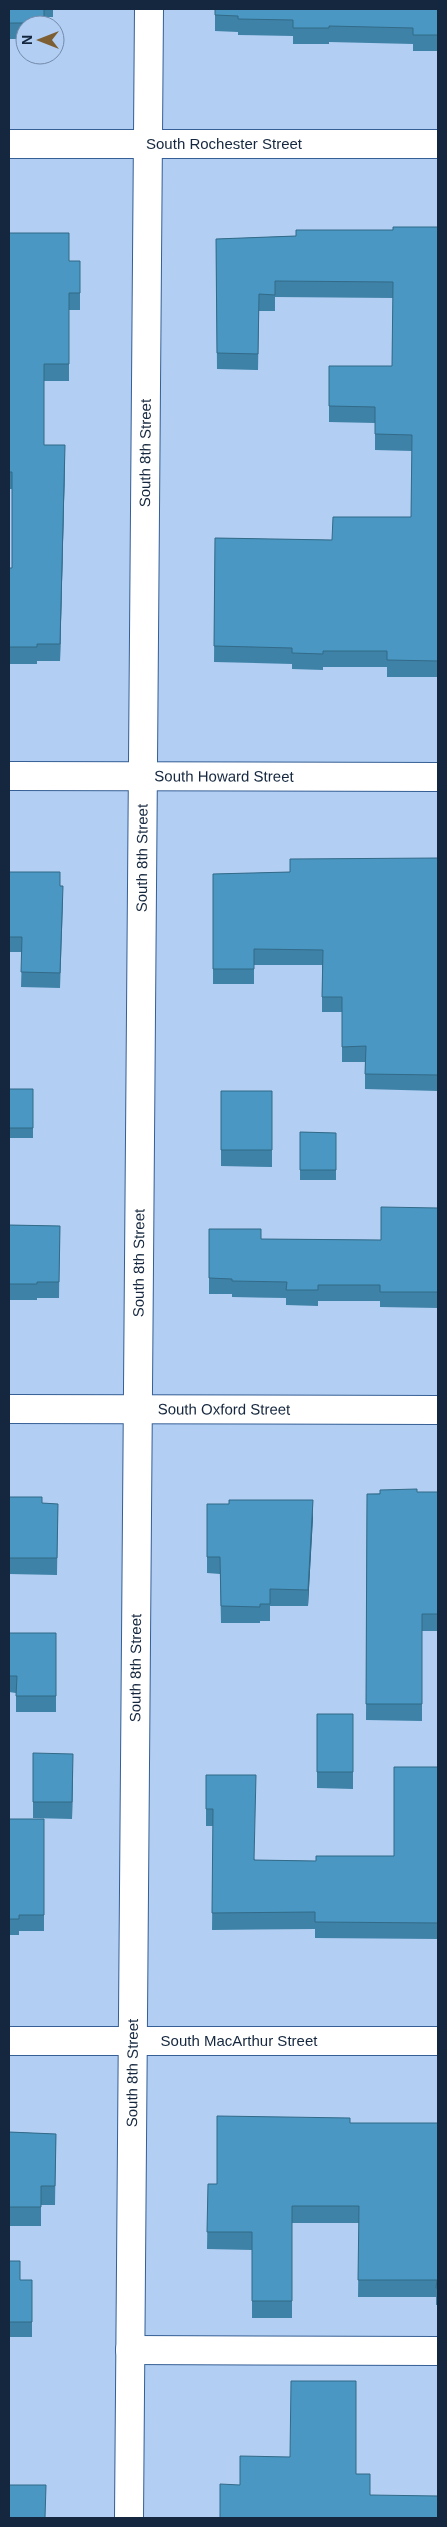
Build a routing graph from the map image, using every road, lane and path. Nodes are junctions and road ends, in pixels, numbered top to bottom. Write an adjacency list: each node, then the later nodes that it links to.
1 (148, 9): 3 (street, South 8th Street)
2 (9, 144): 3 (street, South Rochester Street)
3 (147, 144): 4 (street, South Rochester Street); 6 (street, South 8th Street)
4 (438, 144)
5 (9, 776): 6 (street, South Howard Street)
6 (143, 776): 7 (street, South Howard Street); 9 (street, South 8th Street)
7 (438, 776)
8 (9, 1409): 9 (street, South Oxford Street)
9 (138, 1409): 10 (street, South Oxford Street); 12 (street, South 8th Street)
10 (438, 1410)
11 (9, 2042): 12 (street, South MacArthur Street)
12 (132, 2042): 13 (street, South MacArthur Street); 14 (street, South 8th Street)
13 (438, 2042)
14 (130, 2350): 15 (street); 16 (street, South 8th Street)
15 (438, 2351)
16 (129, 2518)

